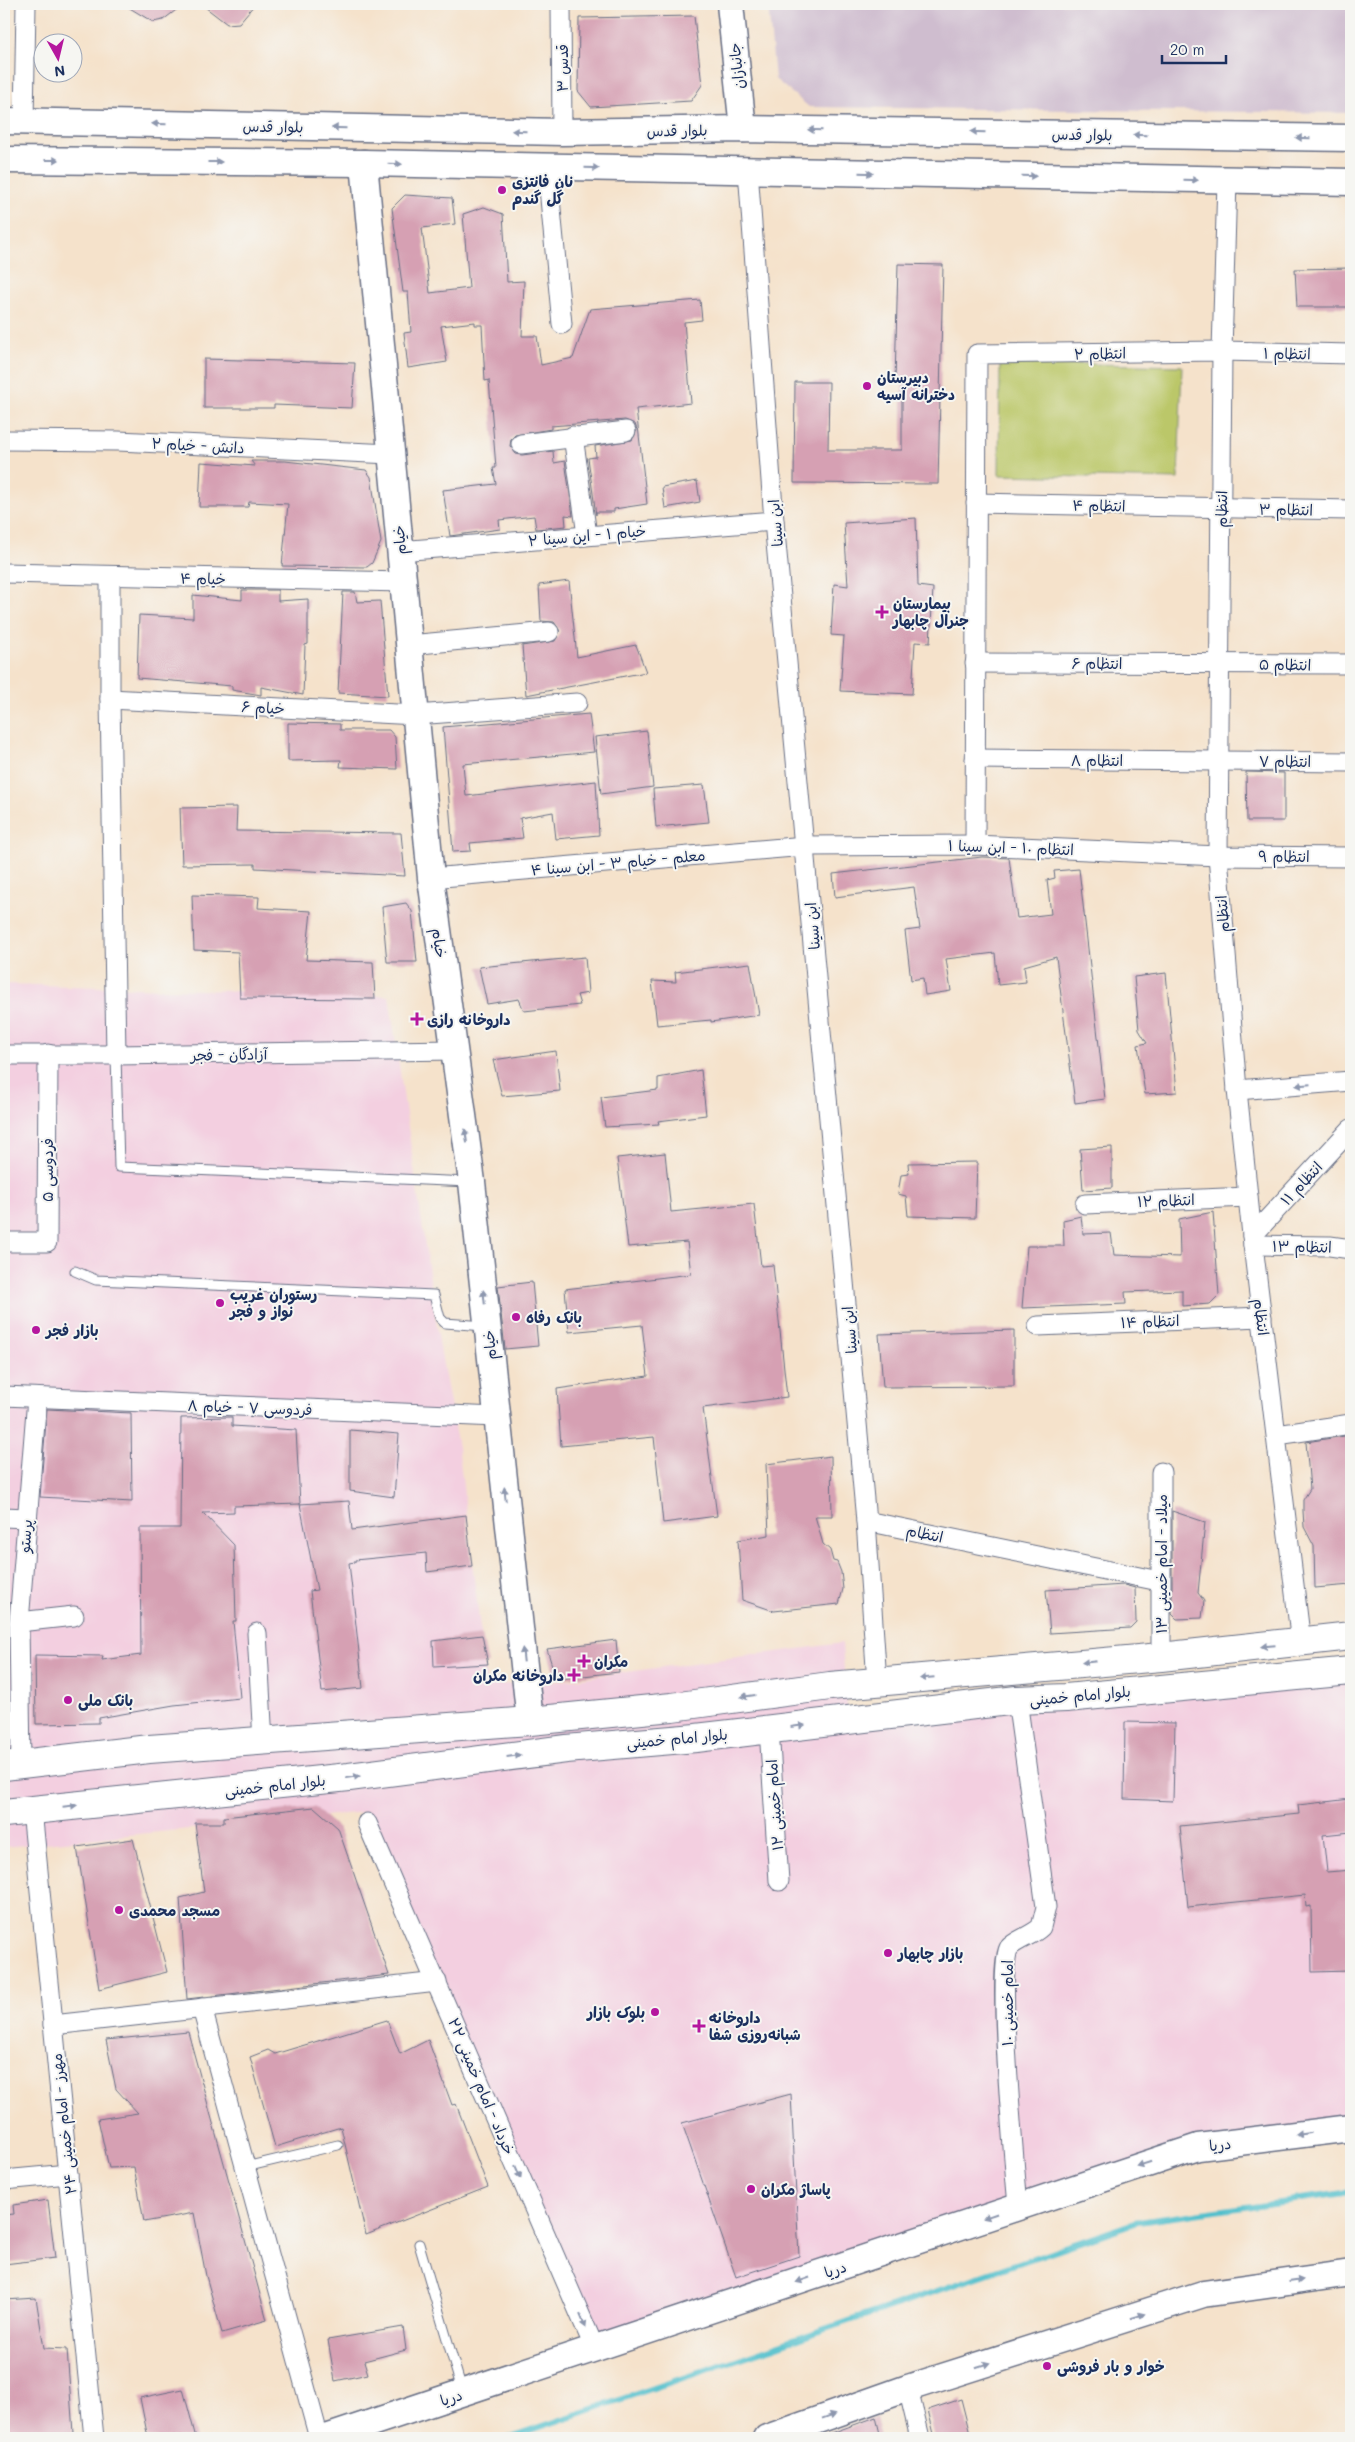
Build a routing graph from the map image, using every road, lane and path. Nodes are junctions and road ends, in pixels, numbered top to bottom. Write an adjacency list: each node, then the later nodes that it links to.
1 (26, 4): 4 (street)
2 (561, 4): 6 (street, قدس ۳)
3 (730, 4): 5 (street, جانبازان)
4 (14, 121): 6 (street, بلوار قدس, one-way to 4); 8 (street)
5 (743, 129): 6 (street, بلوار قدس); 7 (street, بلوار قدس, one-way to 5)
6 (562, 132)
7 (1351, 138)
8 (14, 160): 9 (street, one-way to 9)
9 (364, 163): 10 (street, one-way to 10); 21 (street, خیام)
10 (546, 167): 11 (street, one-way to 11); 14 (street)
11 (748, 170): 12 (street, one-way to 12); 25 (street, ابن سینا)
12 (1227, 181): 13 (street); 15 (street, انتظام)
13 (1351, 182)
14 (562, 324)
15 (1222, 351): 16 (street, انتظام ۱); 22 (street, انتظام ۲); 23 (street, انتظام)
16 (1351, 354)
17 (626, 431): 18 (street)
18 (573, 436): 20 (street); 26 (street)
19 (4, 440): 21 (street, دانش - خیام ۲)
20 (521, 444)
21 (391, 454): 27 (street, خیام)
22 (976, 503): 23 (street, انتظام ۴); 33 (street)
23 (1222, 509): 24 (street, انتظام ۳); 34 (street, انتظام)
24 (1351, 510)
25 (774, 521): 26 (street, خیام ۱ - این سینا ۲); 43 (street, ابن سینا)
26 (587, 535): 27 (street, خیام ۱ - این سینا ۲)
27 (399, 551): 30 (street, خیام)
28 (4, 573): 29 (street, خیام ۴)
29 (110, 577): 30 (street, خیام ۴); 36 (street)
30 (403, 582): 32 (street, خیام)
31 (549, 632): 32 (street)
32 (409, 645): 38 (street, خیام)
33 (975, 663): 34 (street, انتظام ۶); 39 (street)
34 (1219, 663): 35 (street, انتظام ۵); 40 (street, انتظام)
35 (1351, 664)
36 (110, 699): 38 (street, خیام ۶); 50 (street)
37 (577, 703): 38 (street, خیام ۶)
38 (416, 715): 46 (street, خیام)
39 (975, 760): 40 (street, انتظام ۸); 42 (street)
40 (1219, 761): 41 (street, انتظام ۷); 44 (street, انتظام)
41 (1351, 762)
42 (975, 845): 43 (street, انتظام ۱۰ - ابن سینا ۱); 44 (street, انتظام ۱۰ - ابن سینا ۱)
43 (805, 846): 46 (street, معلم - خیام ۳ - ابن سینا ۴); 72 (street, ابن سینا)
44 (1218, 856): 45 (street, انتظام ۹); 52 (street, انتظام)
45 (1351, 857)
46 (431, 878): 47 (street, خیام)
47 (455, 1050): 50 (street, آزادگان - فجر); 54 (street, خیام, one-way to 47)
48 (48, 1054): 49 (street, آزادگان - فجر); 50 (street, آزادگان - فجر); 58 (street, فردوسی ۵)
49 (4, 1055)
50 (116, 1055): 54 (lane)
51 (1351, 1081): 52 (street, one-way to 52)
52 (1236, 1090): 55 (street, انتظام)
53 (1351, 1129): 57 (street, انتظام ۱۱)
54 (472, 1182): 62 (street, خیام, one-way to 54)
55 (1248, 1197): 56 (street, انتظام ۱۲); 57 (street, انتظام)
56 (1084, 1204)
57 (1252, 1241): 59 (street, انتظام ۱۳); 61 (street, انتظام)
58 (4, 1242)
59 (1351, 1249)
60 (75, 1270): 62 (lane)
61 (1262, 1317): 63 (street, انتظام ۱۴); 68 (street, انتظام)
62 (488, 1326): 66 (street, خیام)
63 (1038, 1326)
64 (4, 1396): 65 (street, فردوسی ۷ - خیام ۸)
65 (37, 1398): 66 (street, فردوسی ۷ - خیام ۸); 71 (street, پرستو)
66 (497, 1417): 86 (street, خیام, one-way to 66)
67 (1351, 1424): 68 (street)
68 (1277, 1435): 79 (street, انتظام)
69 (1161, 1472): 73 (street, میلاد - امام خمینی ۱۳)
70 (4, 1517): 71 (street)
71 (26, 1518): 74 (street, پرستو)
72 (866, 1521): 73 (street, انتظام); 83 (street, ابن سینا)
73 (1160, 1581): 80 (street, میلاد - امام خمینی ۱۳)
74 (12, 1599): 76 (street, پرستو)
75 (74, 1616): 76 (street)
76 (19, 1622): 89 (street, پرستو)
77 (257, 1632): 88 (street)
78 (1351, 1636): 79 (main road, بلوار امام خمینی)
79 (1301, 1643): 80 (main road, بلوار امام خمینی, one-way to 80)
80 (1161, 1657): 81 (main road, بلوار امام خمینی)
81 (1127, 1658): 83 (main road, بلوار امام خمینی, one-way to 83); 84 (main road)
82 (1351, 1671): 84 (main road, بلوار امام خمینی)
83 (877, 1682): 86 (main road, بلوار امام خمینی, one-way to 86)
84 (1130, 1691): 85 (main road, بلوار امام خمینی)
85 (1018, 1700): 87 (main road, بلوار امام خمینی, one-way to 85); 102 (street, امام خمینی ۱۰)
86 (530, 1721): 88 (main road, بلوار امام خمینی)
87 (769, 1729): 90 (main road, بلوار امام خمینی, one-way to 87); 93 (street, امام خمینی ۱۲)
88 (263, 1742): 89 (main road, بلوار امام خمینی)
89 (12, 1765)
90 (32, 1810): 91 (main road, بلوار امام خمینی); 96 (street, مهرز - امام خمینی ۲۴)
91 (4, 1813)
92 (367, 1823): 94 (street, خرداد - امام خمینی ۲۲)
93 (779, 1881)
94 (437, 1982): 95 (street); 105 (street, خرداد - امام خمینی ۲۲, one-way to 105)
95 (202, 2008): 96 (street); 99 (street)
96 (53, 2025): 100 (street, مهرز - امام خمینی ۲۴)
97 (1351, 2128): 102 (street, دریا, one-way to 102)
98 (338, 2145): 99 (lane)
99 (246, 2168): 109 (street)
100 (68, 2174): 101 (street); 108 (street, مهرز - امام خمینی ۲۴)
101 (4, 2180)
102 (1018, 2206): 105 (street, دریا, one-way to 105)
103 (419, 2244): 107 (lane)
104 (1351, 2274): 106 (street, one-way to 104)
105 (595, 2349): 107 (street, دریا)
106 (908, 2388): 111 (street, one-way to 106); 112 (street)
107 (463, 2393): 110 (street, دریا)
108 (94, 2438)
109 (318, 2438)
110 (326, 2438)
111 (766, 2438)
112 (920, 2438)

